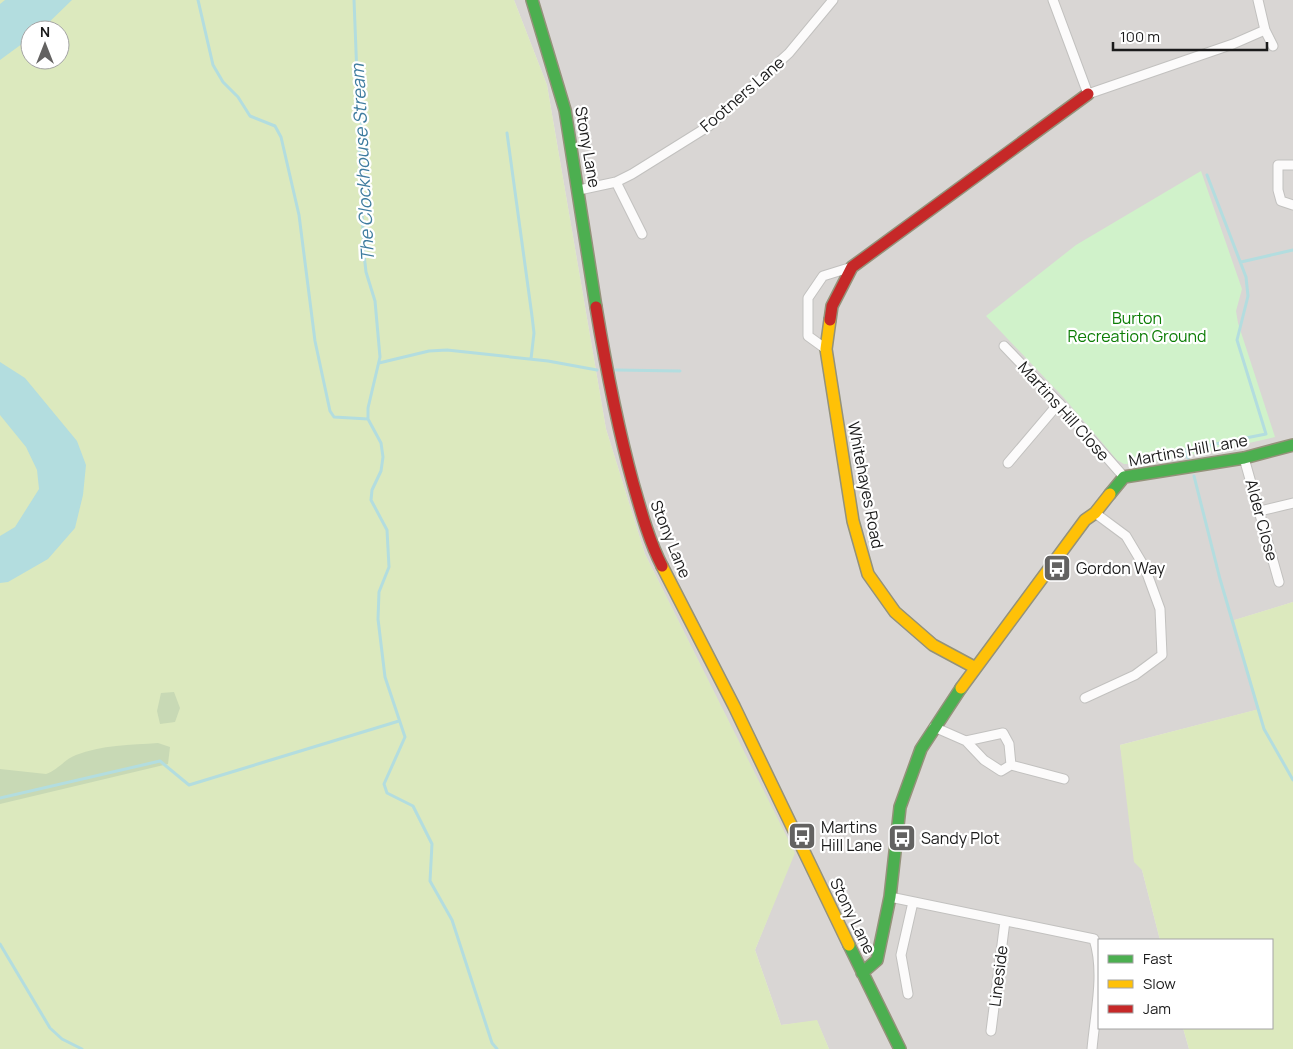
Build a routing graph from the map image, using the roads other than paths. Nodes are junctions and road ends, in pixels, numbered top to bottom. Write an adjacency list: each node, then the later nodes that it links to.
1 (532, 0): 10 (street, Stony Lane)
2 (833, 0): 9 (street, Footners Lane)
3 (1053, 0): 7 (street)
4 (1258, 0): 5 (street)
5 (1265, 30): 6 (street); 7 (street, Whitehayes Road)
6 (1273, 46)
7 (1088, 94): 13 (street, Whitehayes Road)
8 (1293, 164): 11 (street)
9 (616, 182): 10 (street, Footners Lane); 12 (street)
10 (579, 190): 35 (street, Stony Lane)
11 (1293, 205)
12 (642, 234)
13 (852, 267): 15 (street, Whitehayes Road); 15 (street, Whitehayes Road)
14 (1004, 346): 16 (street, Martins Hill Close)
15 (826, 348): 25 (street, Whitehayes Road)
16 (1060, 403): 19 (street); 20 (street, Martins Hill Close)
17 (1293, 445): 18 (street, Martins Hill Lane)
18 (1244, 458): 20 (street, Martins Hill Lane); 22 (street, Alder Close)
19 (1008, 463)
20 (1124, 478): 23 (street, Martins Hill Lane)
21 (1293, 503): 22 (street)
22 (1260, 511): 24 (street, Alder Close)
23 (1096, 513): 25 (street, Martins Hill Lane); 26 (street)
24 (1279, 582)
25 (974, 667): 27 (street, Martins Hill Lane)
26 (1085, 698)
27 (934, 727): 28 (street); 31 (street, Martins Hill Lane)
28 (966, 740): 29 (street); 29 (street)
29 (1011, 765): 30 (street)
30 (1064, 779)
31 (890, 897): 32 (street); 35 (street, Martins Hill Lane)
32 (913, 902): 33 (street); 37 (street)
33 (1005, 921): 34 (street); 38 (street, Lineside)
34 (1098, 951)
35 (862, 973): 39 (street, Stony Lane)
36 (1098, 986): 40 (street)
37 (908, 994)
38 (991, 1031)
39 (900, 1049)
40 (1092, 1049)

